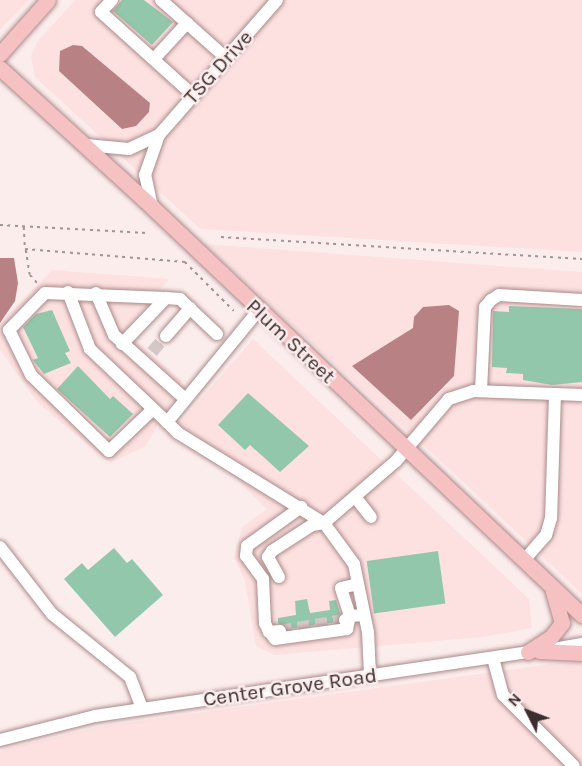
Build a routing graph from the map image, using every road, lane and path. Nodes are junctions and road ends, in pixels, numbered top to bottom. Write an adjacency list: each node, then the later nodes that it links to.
1 (48, 0): 6 (main road)
2 (112, 0): 8 (street)
3 (162, 0): 5 (street)
4 (277, 0): 7 (street, TSG Drive)
5 (187, 23): 7 (street); 8 (street)
6 (0, 54)
7 (226, 58): 10 (street, TSG Drive)
8 (154, 59): 10 (street)
9 (0, 68): 12 (main road, Plum Street)
10 (193, 95): 11 (street, TSG Drive)
11 (159, 135): 12 (street, TSG Drive); 13 (street, TSG Drive)
12 (86, 145): 13 (main road, Plum Street)
13 (152, 207): 27 (main road, Plum Street)
14 (0, 225): 15 (path)
15 (24, 227): 16 (path); 18 (path)
16 (147, 233)
17 (221, 237): 19 (path)
18 (26, 249): 20 (path); 26 (path)
19 (582, 259)
20 (45, 292): 21 (street); 37 (street)
21 (68, 292): 22 (street); 37 (street)
22 (96, 293): 23 (street); 30 (street)
23 (166, 298): 25 (street); 30 (street)
24 (582, 300): 33 (street)
25 (190, 308): 28 (street); 29 (street)
26 (234, 311)
27 (258, 311): 36 (street); 39 (main road, Plum Street)
28 (217, 334)
29 (166, 336)
30 (122, 344): 32 (street)
31 (152, 352): 32 (street)
32 (143, 362): 36 (street)
33 (481, 391): 34 (street); 39 (street)
34 (555, 394): 35 (street); 45 (street)
35 (582, 395)
36 (185, 399): 38 (street)
37 (152, 410): 38 (street)
38 (167, 422): 41 (street)
39 (407, 449): 40 (street); 45 (main road, Plum Street)
40 (356, 498): 42 (street); 43 (street)
41 (301, 507): 43 (street); 52 (street)
42 (371, 518)
43 (324, 523): 46 (street); 47 (street)
44 (0, 547): 58 (street)
45 (524, 560): 48 (main road, Plum Street)
46 (279, 578)
47 (358, 584): 50 (street); 52 (street)
48 (555, 589): 49 (main road); 51 (main road, Plum Street); 54 (main road)
49 (582, 604)
50 (364, 615): 52 (street); 57 (street)
51 (582, 615)
52 (347, 618)
53 (582, 644): 54 (street, Center Grove Road)
54 (534, 652): 55 (main road); 56 (street, Center Grove Road)
55 (582, 653)
56 (493, 658): 57 (street, Center Grove Road); 60 (street)
57 (370, 675): 58 (street, Center Grove Road)
58 (142, 709): 59 (street, Center Grove Road)
59 (0, 741)
60 (574, 766)

